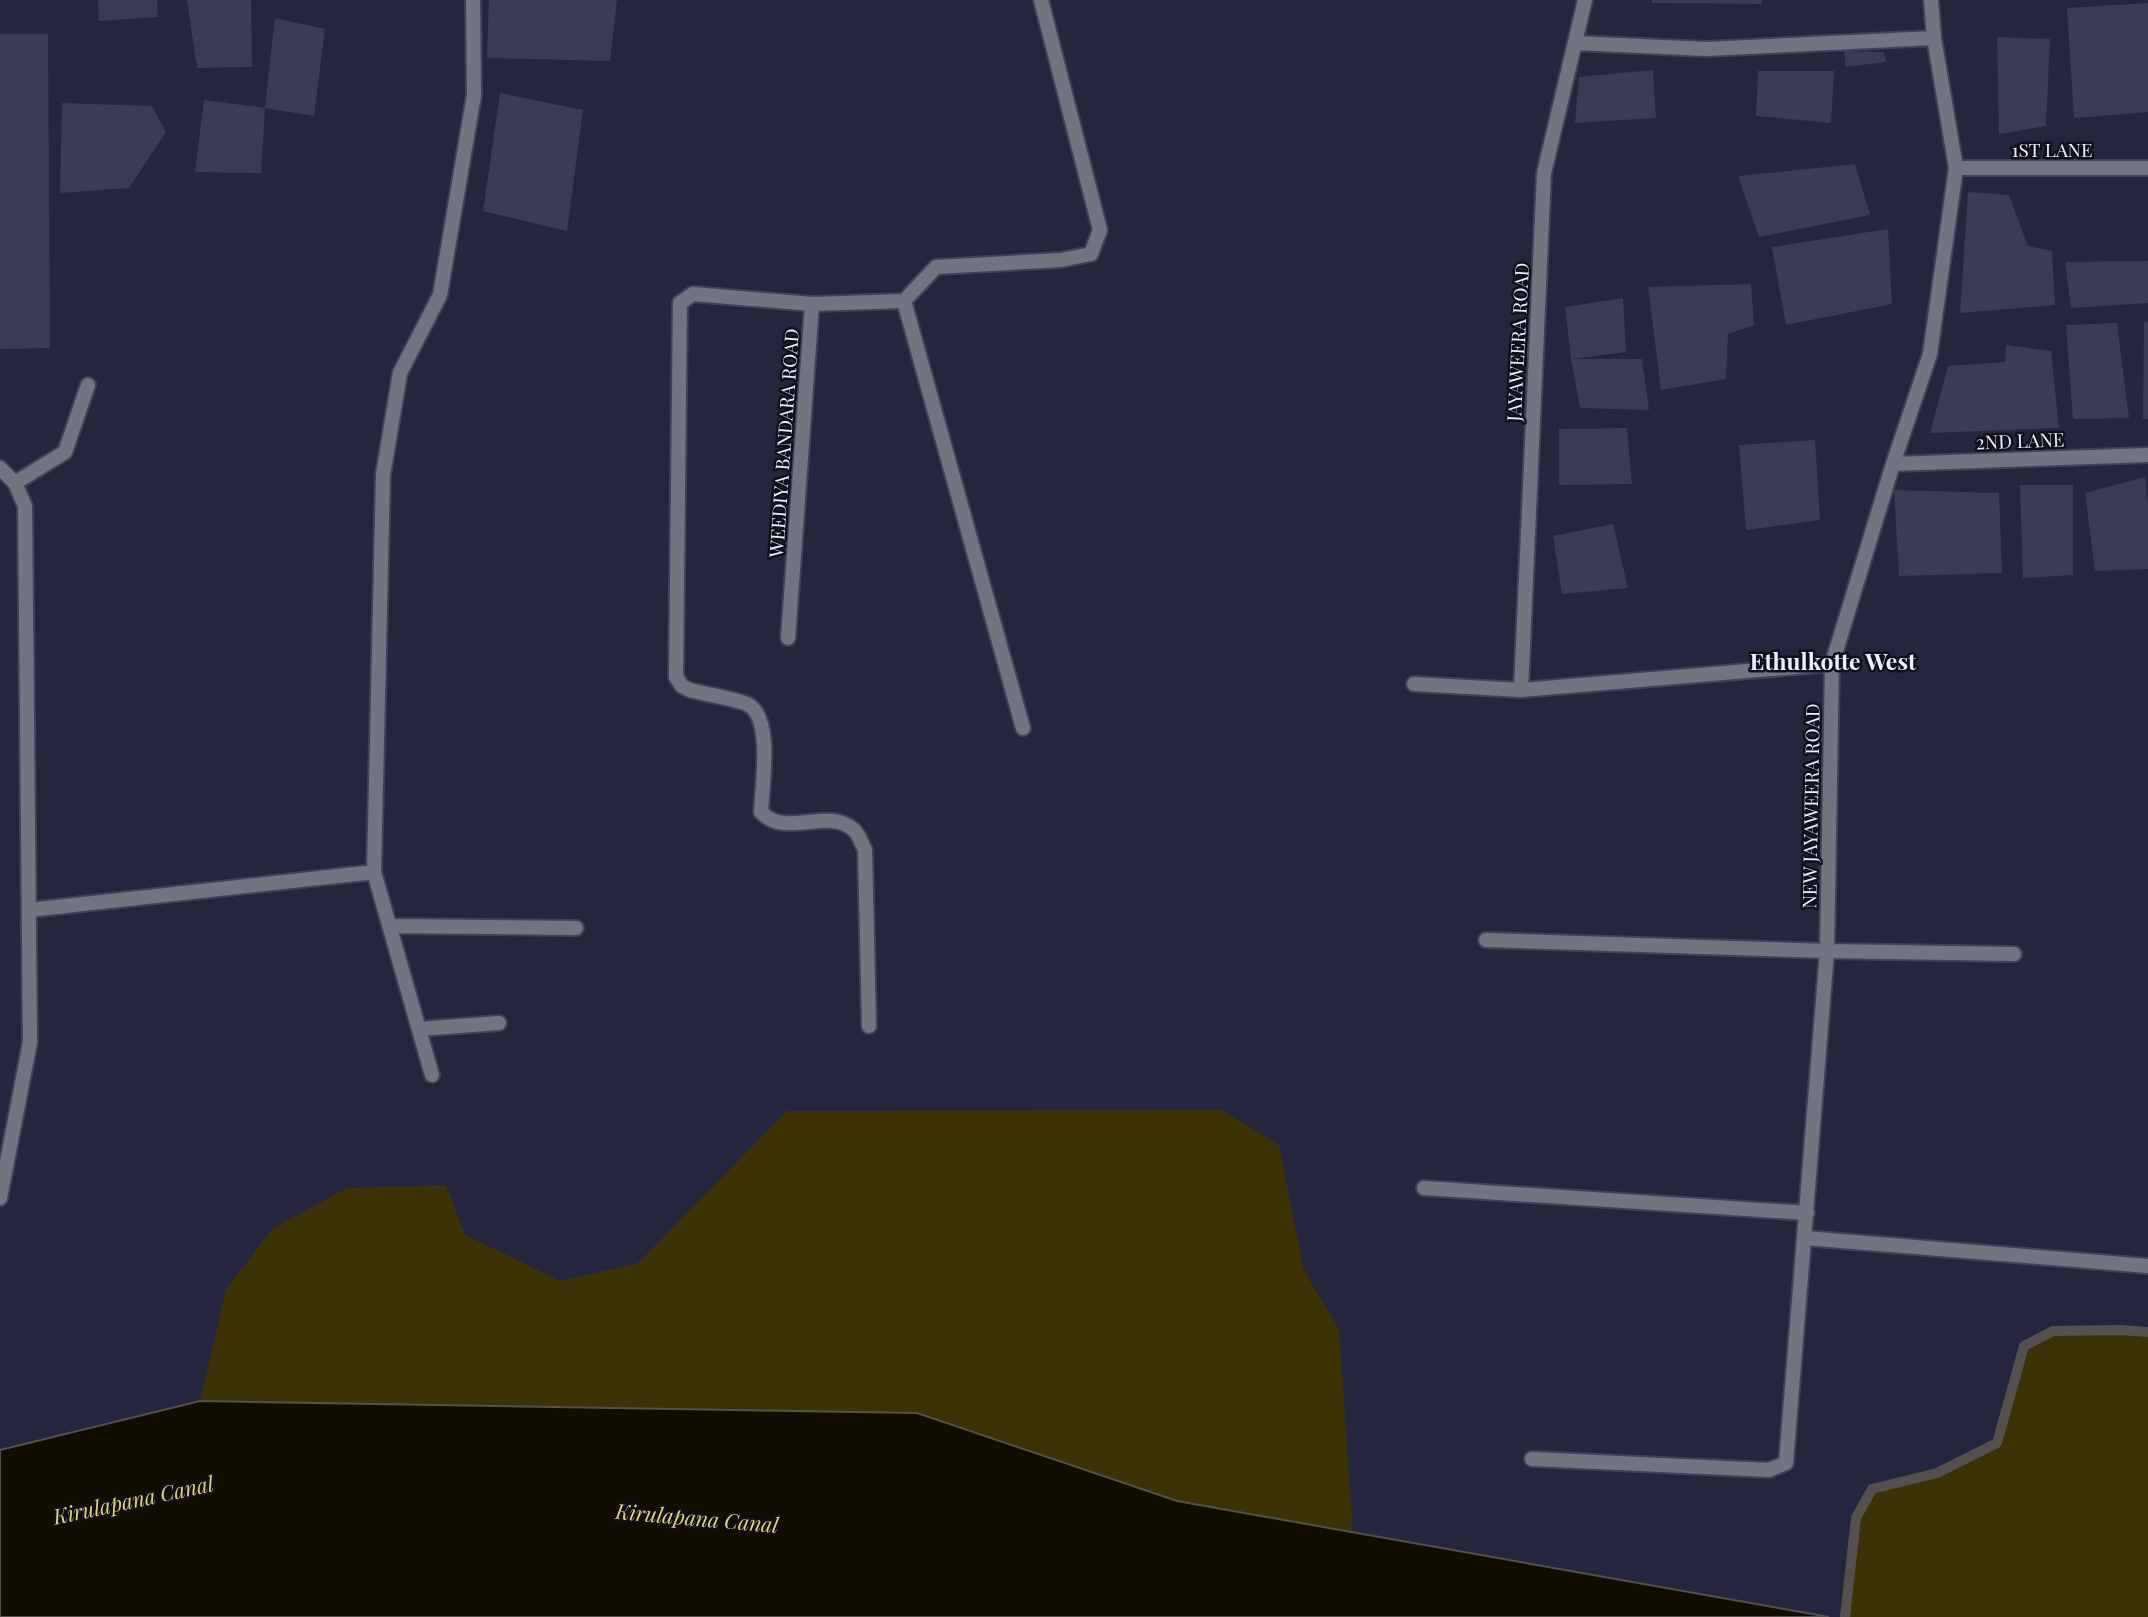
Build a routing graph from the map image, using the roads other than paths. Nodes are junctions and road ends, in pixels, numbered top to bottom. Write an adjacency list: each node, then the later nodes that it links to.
1 (473, 0): 21 (street)
2 (1041, 0): 9 (street)
3 (1585, 0): 6 (street, JAYAWEERA ROAD)
4 (1931, 0): 5 (street, NEW JAYAWEERA ROAD)
5 (1934, 38): 6 (street); 7 (street, NEW JAYAWEERA ROAD)
6 (1575, 43): 19 (street, JAYAWEERA ROAD)
7 (1956, 168): 8 (street, 1ST LANE); 13 (street, NEW JAYAWEERA ROAD)
8 (2148, 168)
9 (904, 301): 10 (street, WEEDIYA BANDARA ROAD); 20 (street)
10 (813, 304): 16 (street, WEEDIYA BANDARA ROAD); 29 (street)
11 (88, 385): 15 (street)
12 (2148, 454): 13 (street, 2ND LANE)
13 (1893, 464): 17 (street, NEW JAYAWEERA ROAD)
14 (0, 468): 15 (street)
15 (15, 483): 22 (street)
16 (788, 638)
17 (1832, 664): 19 (street); 26 (street, NEW JAYAWEERA ROAD)
18 (1414, 684): 19 (street)
19 (1521, 690)
20 (1023, 727)
21 (374, 872): 22 (street); 23 (street)
22 (29, 910): 33 (street)
23 (390, 926): 24 (street); 30 (street)
24 (576, 928)
25 (1486, 940): 26 (street)
26 (1827, 951): 27 (street); 34 (street, NEW JAYAWEERA ROAD)
27 (2014, 954)
28 (499, 1023): 30 (street)
29 (869, 1026)
30 (419, 1029): 31 (street)
31 (432, 1075)
32 (1424, 1188): 34 (street)
33 (0, 1198)
34 (1807, 1213): 35 (street, NEW JAYAWEERA ROAD)
35 (1805, 1238): 36 (street); 37 (street, NEW JAYAWEERA ROAD)
36 (2148, 1266)
37 (1532, 1458)

